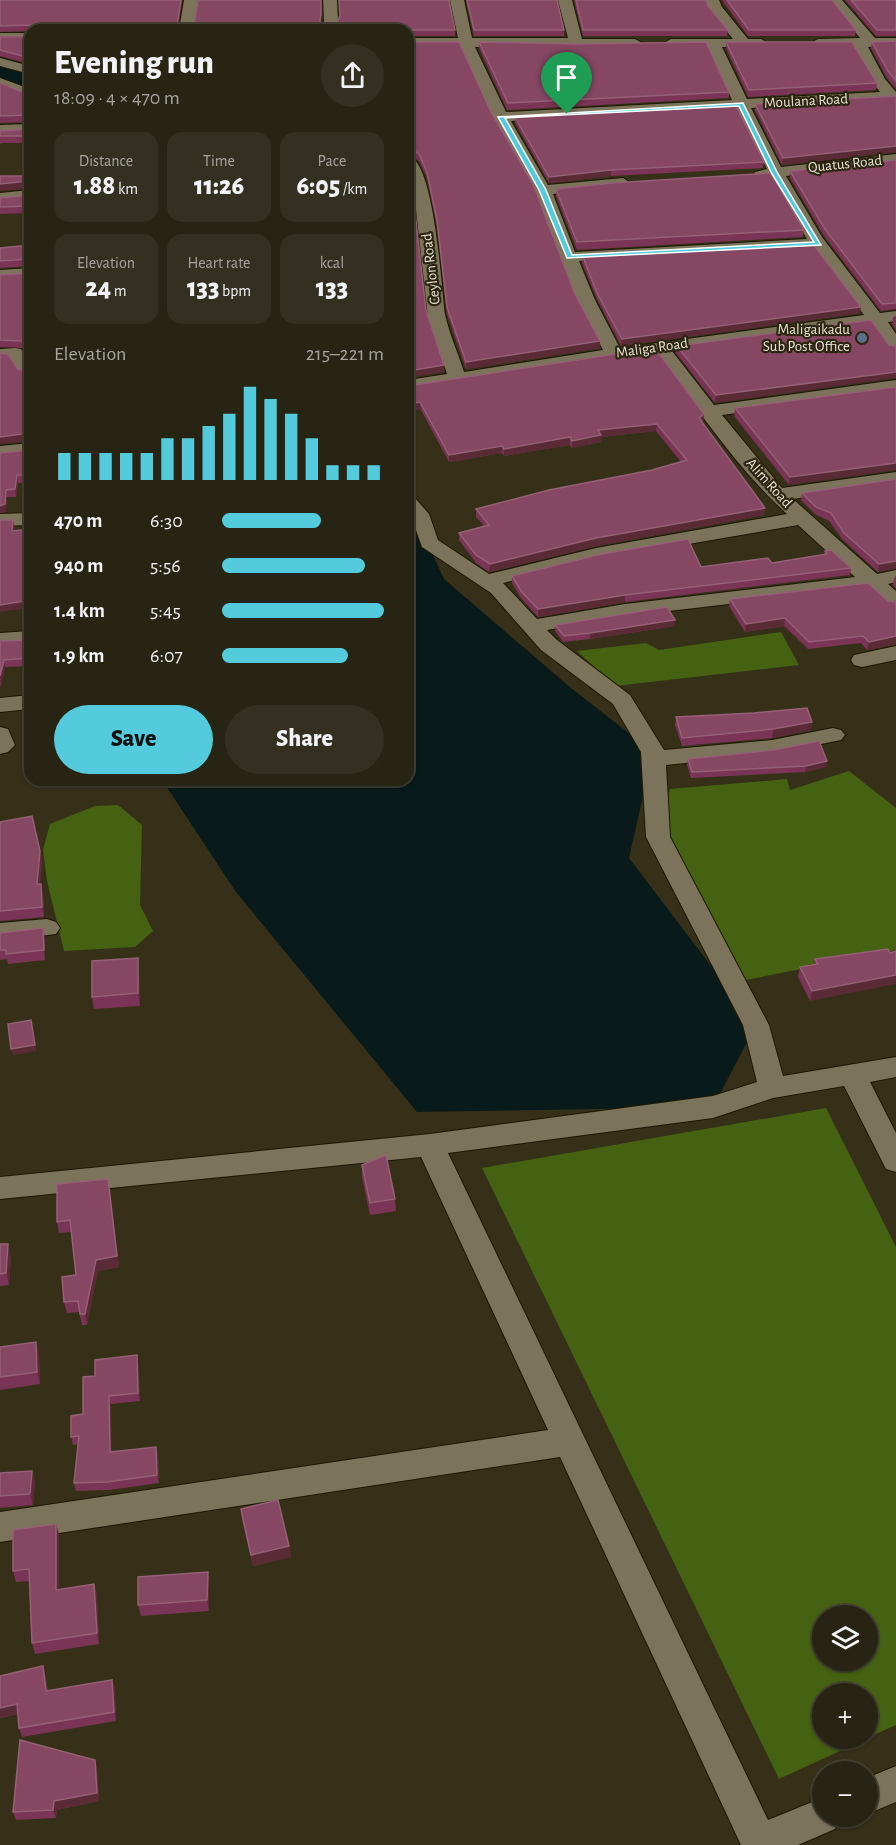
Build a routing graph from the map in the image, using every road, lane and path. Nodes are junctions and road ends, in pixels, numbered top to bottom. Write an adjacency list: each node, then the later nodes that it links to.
1 (191, 0): 7 (street)
2 (330, 0): 8 (street)
3 (457, 0): 13 (street)
4 (565, 0): 19 (street)
5 (712, 0): 15 (street)
6 (835, 0): 18 (street)
7 (187, 24)
8 (330, 24)
9 (0, 37): 10 (street)
10 (24, 37)
11 (414, 42): 13 (street)
12 (896, 42): 18 (street)
13 (466, 43): 19 (street); 26 (street)
14 (713, 43): 15 (street); 19 (street); 25 (street)
15 (744, 43): 16 (street)
16 (778, 43)
17 (801, 43): 18 (street)
18 (865, 43): 24 (street)
19 (576, 44)
20 (0, 62): 21 (street)
21 (24, 68)
22 (0, 82): 23 (street)
23 (24, 92)
24 (894, 96): 25 (street, Moulana Road)
25 (741, 104): 26 (street, Moulana Road); 31 (street)
26 (501, 117): 34 (street)
27 (24, 129): 28 (street)
28 (0, 130)
29 (896, 159): 31 (street, Quatus Road)
30 (414, 174): 37 (street, Ceylon Road)
31 (775, 174): 32 (street, Quatus Road); 38 (street)
32 (744, 176)
33 (633, 182): 34 (street)
34 (543, 190): 41 (street)
35 (24, 196): 36 (street)
36 (0, 198)
37 (416, 208): 39 (street, Ceylon Road)
38 (819, 243): 41 (street); 45 (street)
39 (429, 247): 40 (street); 51 (street, Ceylon Road)
40 (414, 248)
41 (569, 257): 49 (street)
42 (24, 273): 43 (street)
43 (0, 275)
44 (896, 316): 45 (street, Maliga Road)
45 (877, 318): 46 (street); 47 (street, Maliga Road)
46 (896, 346)
47 (660, 347): 49 (street, Maliga Road); 54 (street, Alim Road)
48 (0, 354): 50 (street)
49 (614, 354): 51 (street, Maliga Road)
50 (24, 366)
51 (457, 377): 52 (street, Maliga Road)
52 (414, 385)
53 (896, 386): 54 (street)
54 (710, 411): 58 (street, Alim Road)
55 (24, 449): 56 (street)
56 (0, 452)
57 (896, 478): 58 (street)
58 (777, 495): 60 (street, Alim Road)
59 (414, 509): 64 (street)
60 (801, 518): 64 (street); 65 (street, Alim Road)
61 (24, 519): 62 (street)
62 (0, 520)
63 (896, 576): 65 (street)
64 (486, 581): 67 (street)
65 (872, 581): 66 (street, Alim Road); 67 (street)
66 (896, 602)
67 (532, 626): 77 (street)
68 (24, 638): 69 (street)
69 (0, 640)
70 (896, 653): 71 (street)
71 (862, 660)
72 (24, 703): 73 (street)
73 (0, 705)
74 (0, 734): 76 (street)
75 (833, 735): 77 (street)
76 (0, 747)
77 (653, 759): 82 (street)
78 (47, 928): 79 (street)
79 (0, 932)
80 (896, 1067): 81 (street)
81 (852, 1074): 82 (street); 84 (street)
82 (772, 1088): 83 (street)
83 (430, 1144): 85 (street); 86 (street)
84 (896, 1161)
85 (0, 1188)
86 (570, 1441): 87 (street); 90 (street)
87 (0, 1527)
88 (896, 1784): 89 (street)
89 (878, 1791)
90 (812, 1820)

